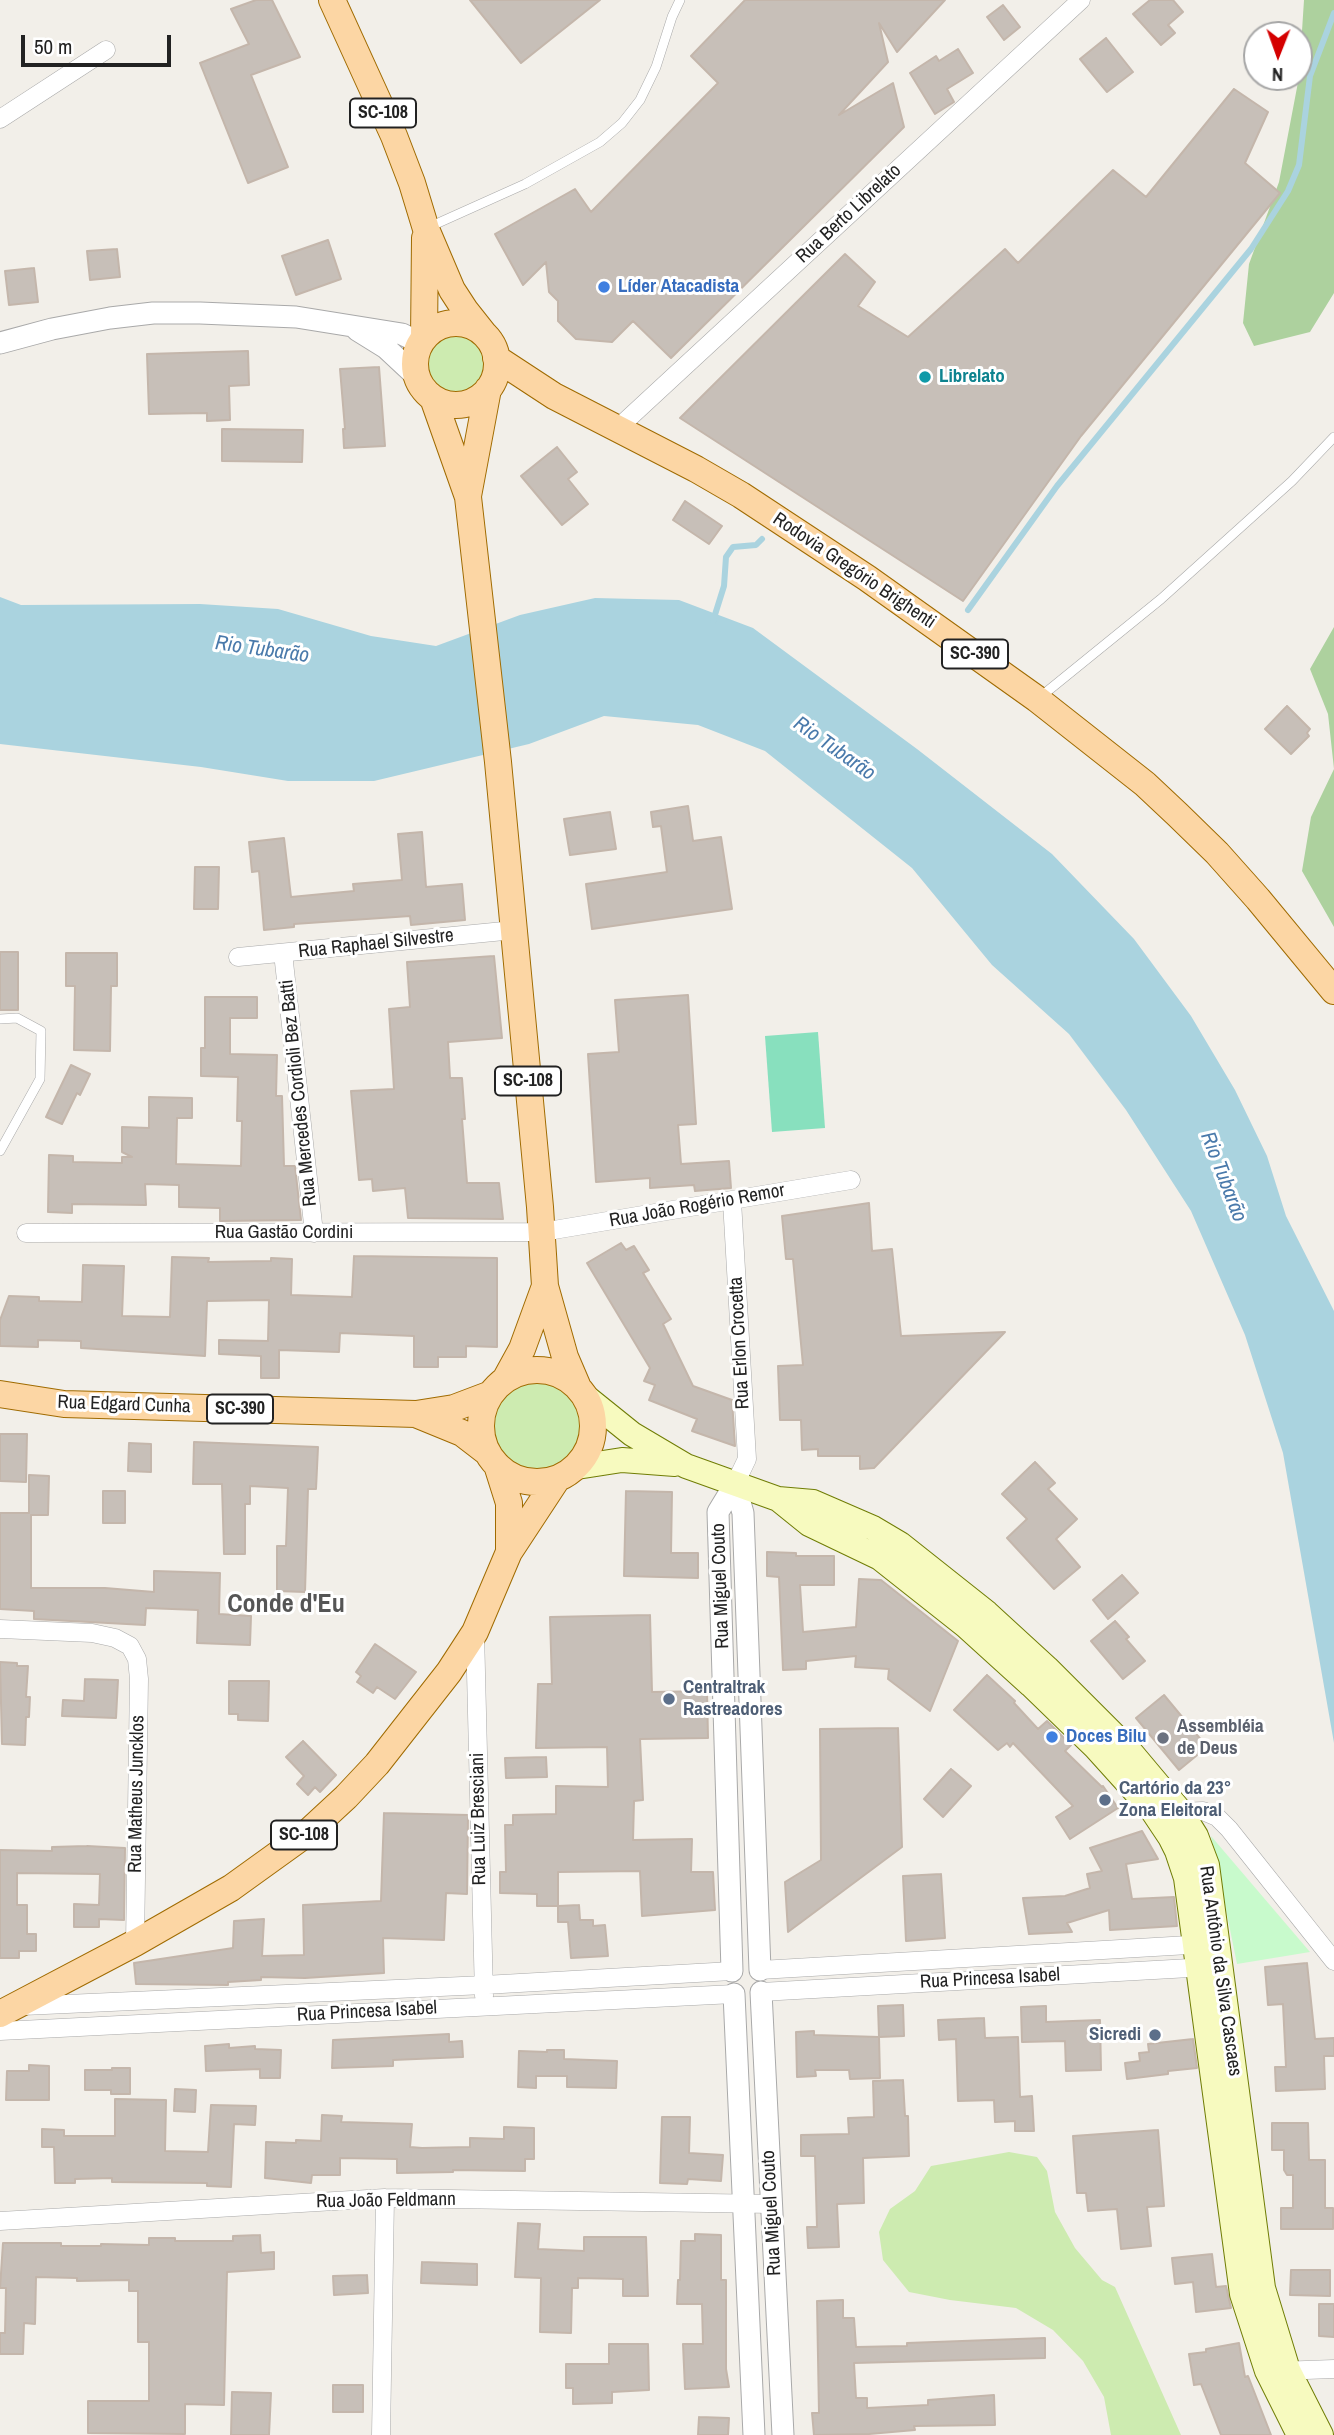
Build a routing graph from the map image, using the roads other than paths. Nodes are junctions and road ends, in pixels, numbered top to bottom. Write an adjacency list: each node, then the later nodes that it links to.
1 (332, 0): 6 (main road, SC-108)
2 (680, 0): 6 (lane)
3 (1082, 0): 16 (street, Rua Berto Librelato)
4 (106, 50): 5 (street)
5 (0, 119)
6 (426, 229): 8 (main road, SC-108); 9 (main road, SC-108)
7 (346, 324): 9 (street); 10 (street); 12 (street)
8 (484, 334): 9 (main road); 11 (main road)
9 (422, 341): 12 (main road)
10 (0, 343)
11 (496, 358): 13 (main road); 14 (main road, Rodovia Gregório Brighenti / SC-390)
12 (416, 376): 15 (main road)
13 (490, 386): 14 (main road, Rodovia Gregório Brighenti / SC-390); 15 (main road); 18 (main road, SC-108)
14 (554, 396): 16 (main road, Rodovia Gregório Brighenti / SC-390)
15 (433, 398): 18 (main road, SC-108)
16 (618, 428): 19 (main road, Rodovia Gregório Brighenti / SC-390)
17 (1334, 437): 19 (lane)
18 (469, 504): 20 (main road, SC-108)
19 (1037, 699): 23 (main road, Rodovia Gregório Brighenti / SC-390)
20 (514, 930): 21 (street, Rua Raphael Silvestre); 28 (main road, SC-108)
21 (284, 953): 22 (street, Rua Raphael Silvestre); 30 (street, Rua Mercedes Cordioli Bez Batti)
22 (238, 957)
23 (1334, 991)
24 (0, 1018): 25 (lane)
25 (0, 1151)
26 (851, 1180): 27 (street, Rua João Rogério Remor)
27 (732, 1201): 28 (street, Rua João Rogério Remor); 39 (street, Rua Erlon Crocetta)
28 (542, 1232): 30 (street, Rua Gastão Cordini); 31 (main road, SC-108)
29 (26, 1233): 30 (street, Rua Gastão Cordini)
30 (314, 1233)
31 (545, 1286): 32 (main road, SC-108); 33 (main road, SC-108)
32 (498, 1387): 33 (main road); 35 (main road, Rua Edgard Cunha / SC-390); 36 (main road)
33 (582, 1391): 37 (main road, Rua Antônio da Silva Cascaes); 38 (main road)
34 (0, 1394): 35 (main road, Rua Edgard Cunha / SC-390)
35 (416, 1414): 36 (main road, Rua Edgard Cunha / SC-390)
36 (492, 1459): 38 (main road); 40 (main road, SC-108)
37 (686, 1465): 38 (main road, Rua Antônio da Silva Cascaes); 39 (main road, Rua Antônio da Silva Cascaes)
38 (567, 1473): 40 (main road, SC-108)
39 (735, 1484): 43 (street, Rua Miguel Couto); 44 (street, Rua Miguel Couto); 45 (main road, Rua Antônio da Silva Cascaes)
40 (509, 1552): 42 (main road, SC-108)
41 (0, 1629): 48 (street, Rua Matheus Juncklos)
42 (475, 1632): 48 (main road, SC-108); 55 (street, Rua Luiz Bresciani)
43 (726, 1768): 44 (street); 47 (street, Rua Miguel Couto)
44 (753, 1769): 46 (street, Rua Miguel Couto)
45 (1172, 1818): 49 (main road, Rua Antônio da Silva Cascaes); 51 (street)
46 (757, 1873): 47 (street); 52 (street, Rua Miguel Couto)
47 (729, 1874): 53 (street, Rua Miguel Couto)
48 (135, 1943): 59 (main road, SC-108)
49 (1207, 1955): 50 (street, Rua Princesa Isabel); 54 (street, Rua Princesa Isabel); 66 (main road, Rua Antônio da Silva Cascaes)
50 (930, 1960): 52 (street, Rua Princesa Isabel); 54 (street)
51 (1334, 1961)
52 (760, 1970): 53 (street); 56 (street)
53 (733, 1971): 55 (street, Rua Princesa Isabel); 57 (street)
54 (931, 1983): 56 (street, Rua Princesa Isabel)
55 (484, 1985): 58 (street, Rua Luiz Bresciani); 59 (street, Rua Princesa Isabel)
56 (761, 1992): 57 (street); 63 (street, Rua Miguel Couto)
57 (734, 1994): 58 (street, Rua Princesa Isabel); 62 (street, Rua Miguel Couto)
58 (484, 2006): 60 (street, Rua Princesa Isabel)
59 (8, 2010)
60 (0, 2031)
61 (385, 2198): 62 (street, Rua João Feldmann); 64 (street, Rua João Feldmann); 69 (street)
62 (743, 2204): 63 (street, Rua João Feldmann); 67 (street, Rua Miguel Couto)
63 (772, 2204): 68 (street, Rua Miguel Couto)
64 (0, 2221)
65 (1334, 2369): 66 (street)
66 (1278, 2371): 72 (main road, Rua Antônio da Silva Cascaes); 73 (main road, Rua Antônio da Silva Cascaes)
67 (752, 2387): 68 (street); 70 (street, Rua Miguel Couto)
68 (781, 2388): 71 (street, Rua Miguel Couto)
69 (381, 2435)
70 (754, 2435)
71 (783, 2435)
72 (1299, 2435)
73 (1321, 2435)

